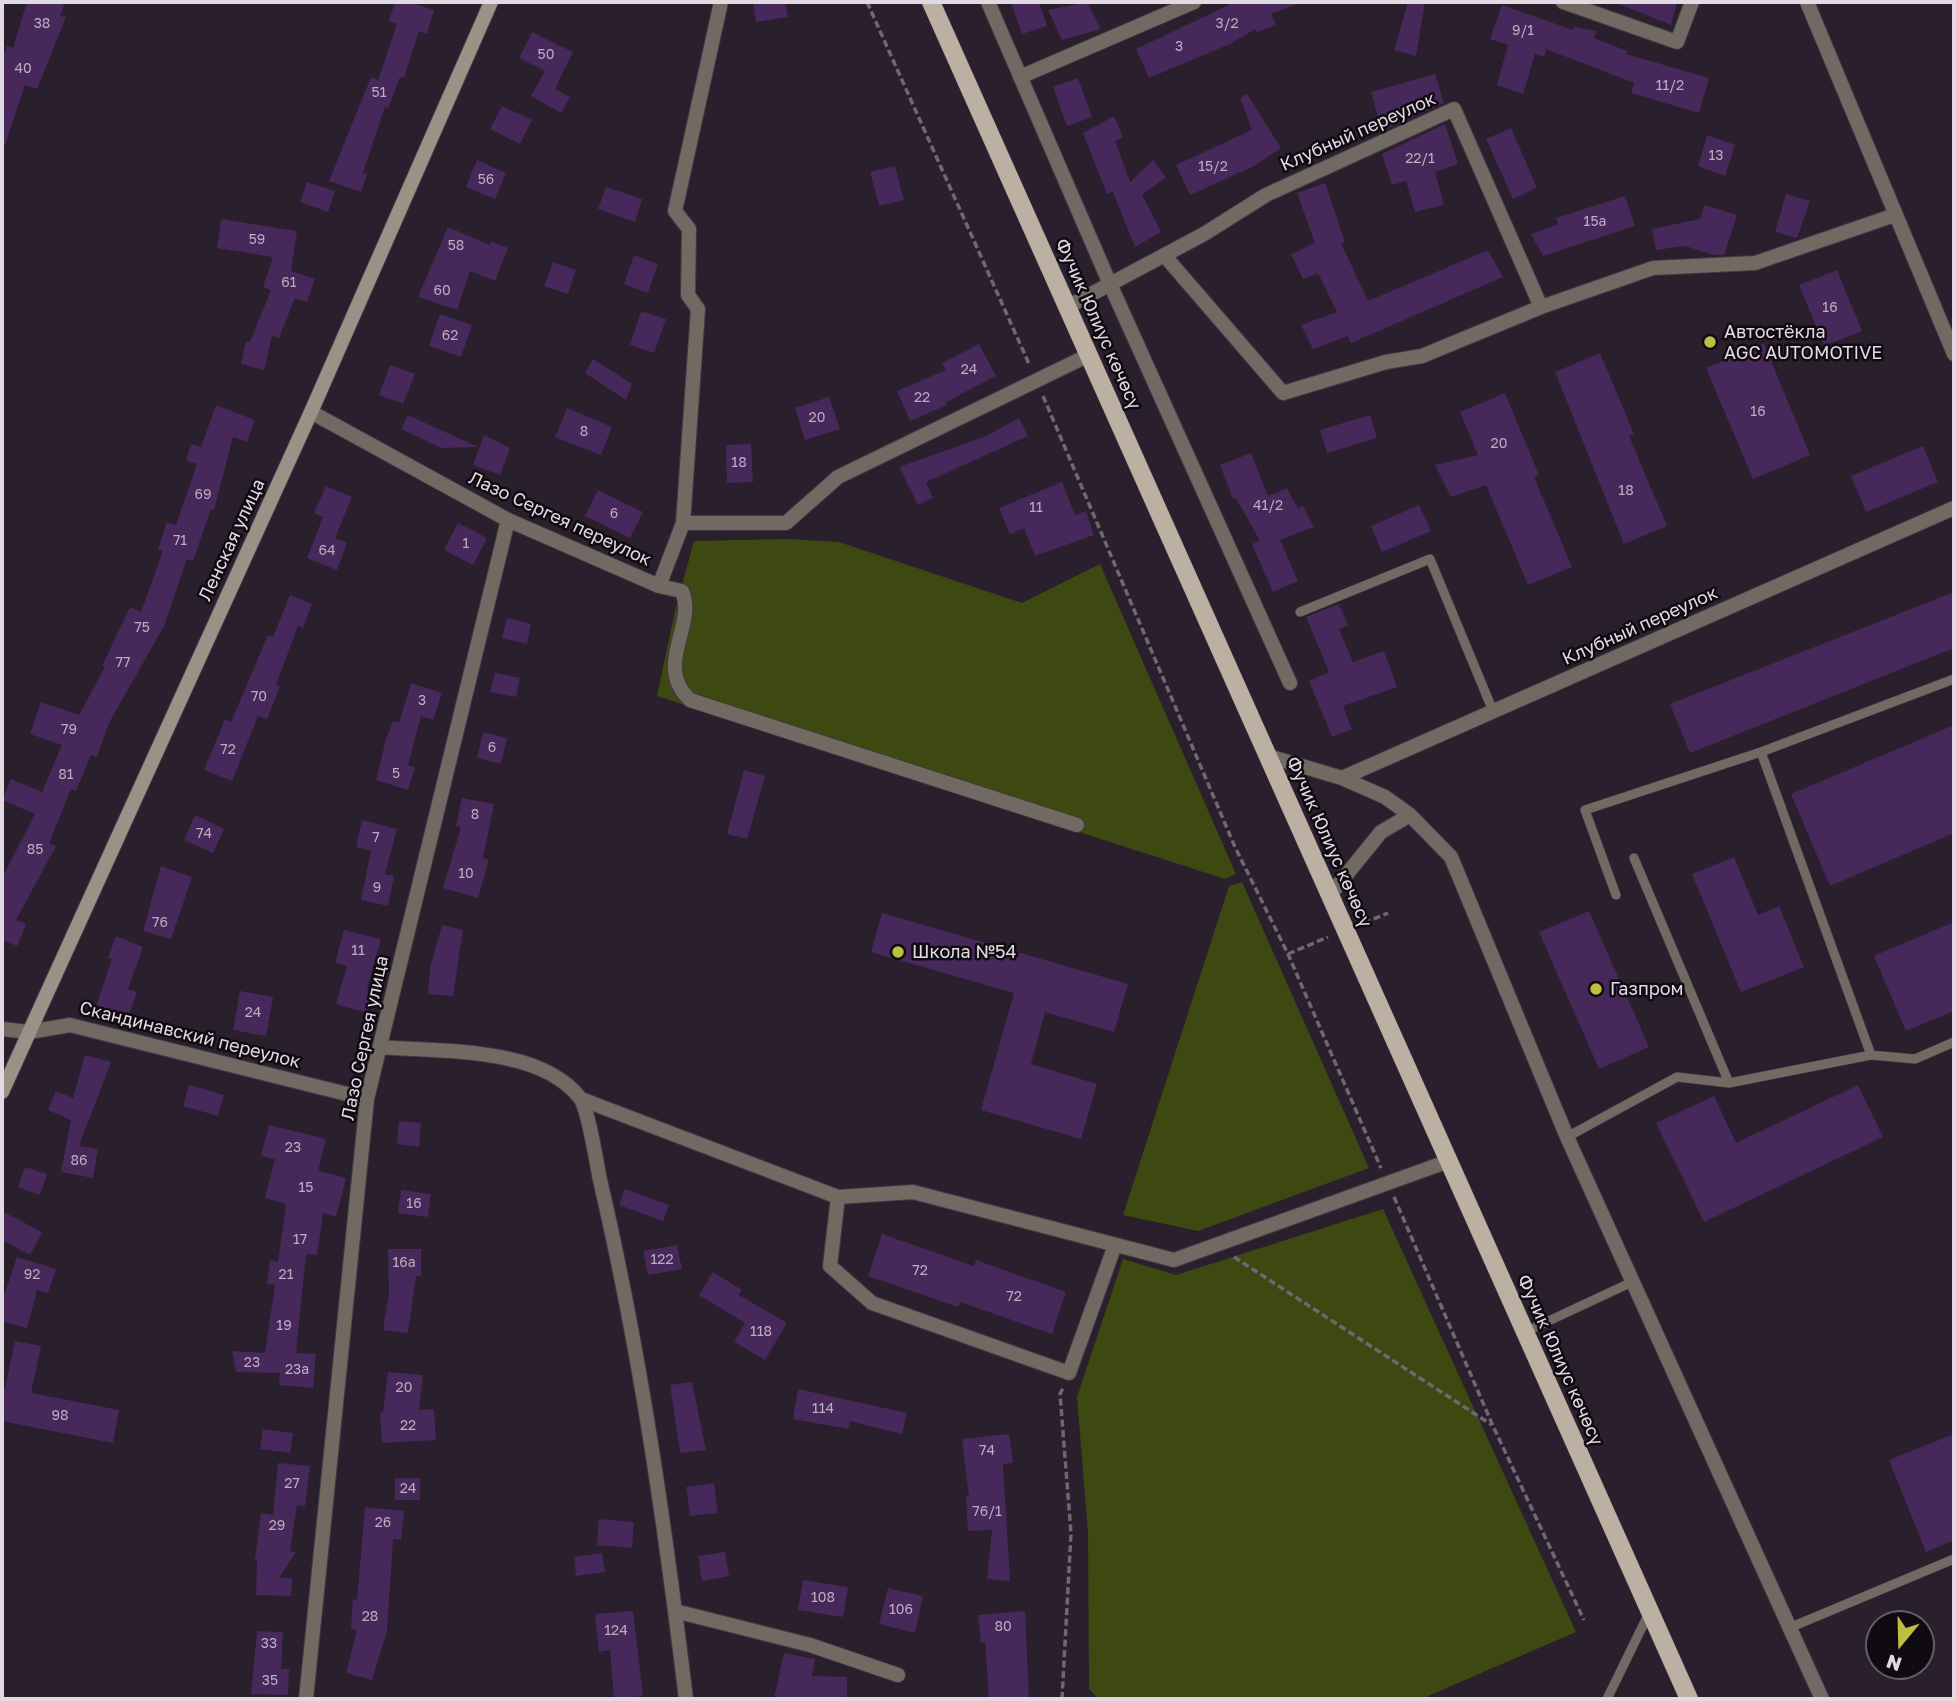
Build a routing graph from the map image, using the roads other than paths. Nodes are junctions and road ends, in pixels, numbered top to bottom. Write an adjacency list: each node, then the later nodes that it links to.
1 (491, 2): 17 (main road, Ленская улица)
2 (721, 2): 20 (street, Лазо Сергея переулок)
3 (931, 2): 13 (main road, Фучик Юлиус көчөсү)
4 (988, 2): 9 (street)
5 (1194, 2): 9 (street)
6 (1563, 2): 7 (street)
7 (1692, 2)
8 (1807, 2): 10 (street)
9 (1020, 77): 12 (street)
10 (1895, 215): 14 (street); 15 (street)
11 (1164, 255): 12 (street, Клубный переулок); 14 (street); 14 (street, Клубный переулок)
12 (1110, 284): 13 (street, Клубный переулок); 24 (street)
13 (1067, 307): 16 (main road, Фучик Юлиус көчөсү)
14 (1541, 307)
15 (1954, 354)
16 (1089, 355): 20 (street); 27 (main road, Фучик Юлиус көчөсү)
17 (312, 412): 19 (street, Лазо Сергея переулок); 35 (main road, Ленская улица)
18 (1954, 508): 25 (street, Клубный переулок)
19 (508, 520): 21 (street, Лазо Сергея переулок); 37 (street, Лазо Сергея улица)
20 (683, 523): 21 (street, Лазо Сергея переулок)
21 (659, 586): 30 (street)
22 (1300, 612): 25 (lane)
23 (1954, 679): 26 (lane)
24 (1290, 683)
25 (1493, 711): 28 (street, Клубный переулок)
26 (1761, 752): 33 (lane); 38 (lane)
27 (1268, 757): 28 (street); 32 (main road, Фучик Юлиус көчөсү)
28 (1342, 778): 29 (street)
29 (1410, 815): 32 (street); 43 (street)
30 (1077, 825)
31 (1634, 858): 39 (lane)
32 (1330, 895): 44 (main road, Фучик Юлиус көчөсү)
33 (1616, 895)
34 (2, 1029): 35 (street, Скандинавский переулок)
35 (29, 1032): 40 (main road, Ленская улица); 41 (street, Скандинавский переулок)
36 (1954, 1042): 38 (lane)
37 (380, 1047): 41 (street, Лазо Сергея улица); 42 (street)
38 (1871, 1055): 39 (lane)
39 (1729, 1083): 43 (lane)
40 (2, 1092)
41 (367, 1099): 54 (street, Лазо Сергея улица)
42 (581, 1099): 45 (street); 50 (street)
43 (1567, 1137): 47 (street)
44 (1449, 1161): 46 (street); 48 (main road, Фучик Юлиус көчөсү)
45 (838, 1197): 46 (street); 46 (street)
46 (1115, 1245)
47 (1632, 1282): 48 (lane); 52 (street)
48 (1525, 1332): 51 (main road, Фучик Юлиус көчөсү)
49 (1954, 1559): 52 (lane)
50 (675, 1611): 53 (street); 55 (street)
51 (1650, 1611): 56 (lane); 57 (main road, Фучик Юлиус көчөсү)
52 (1789, 1628): 58 (street)
53 (898, 1675)
54 (306, 1699)
55 (686, 1699)
56 (1607, 1699)
57 (1689, 1699)
58 (1822, 1699)

